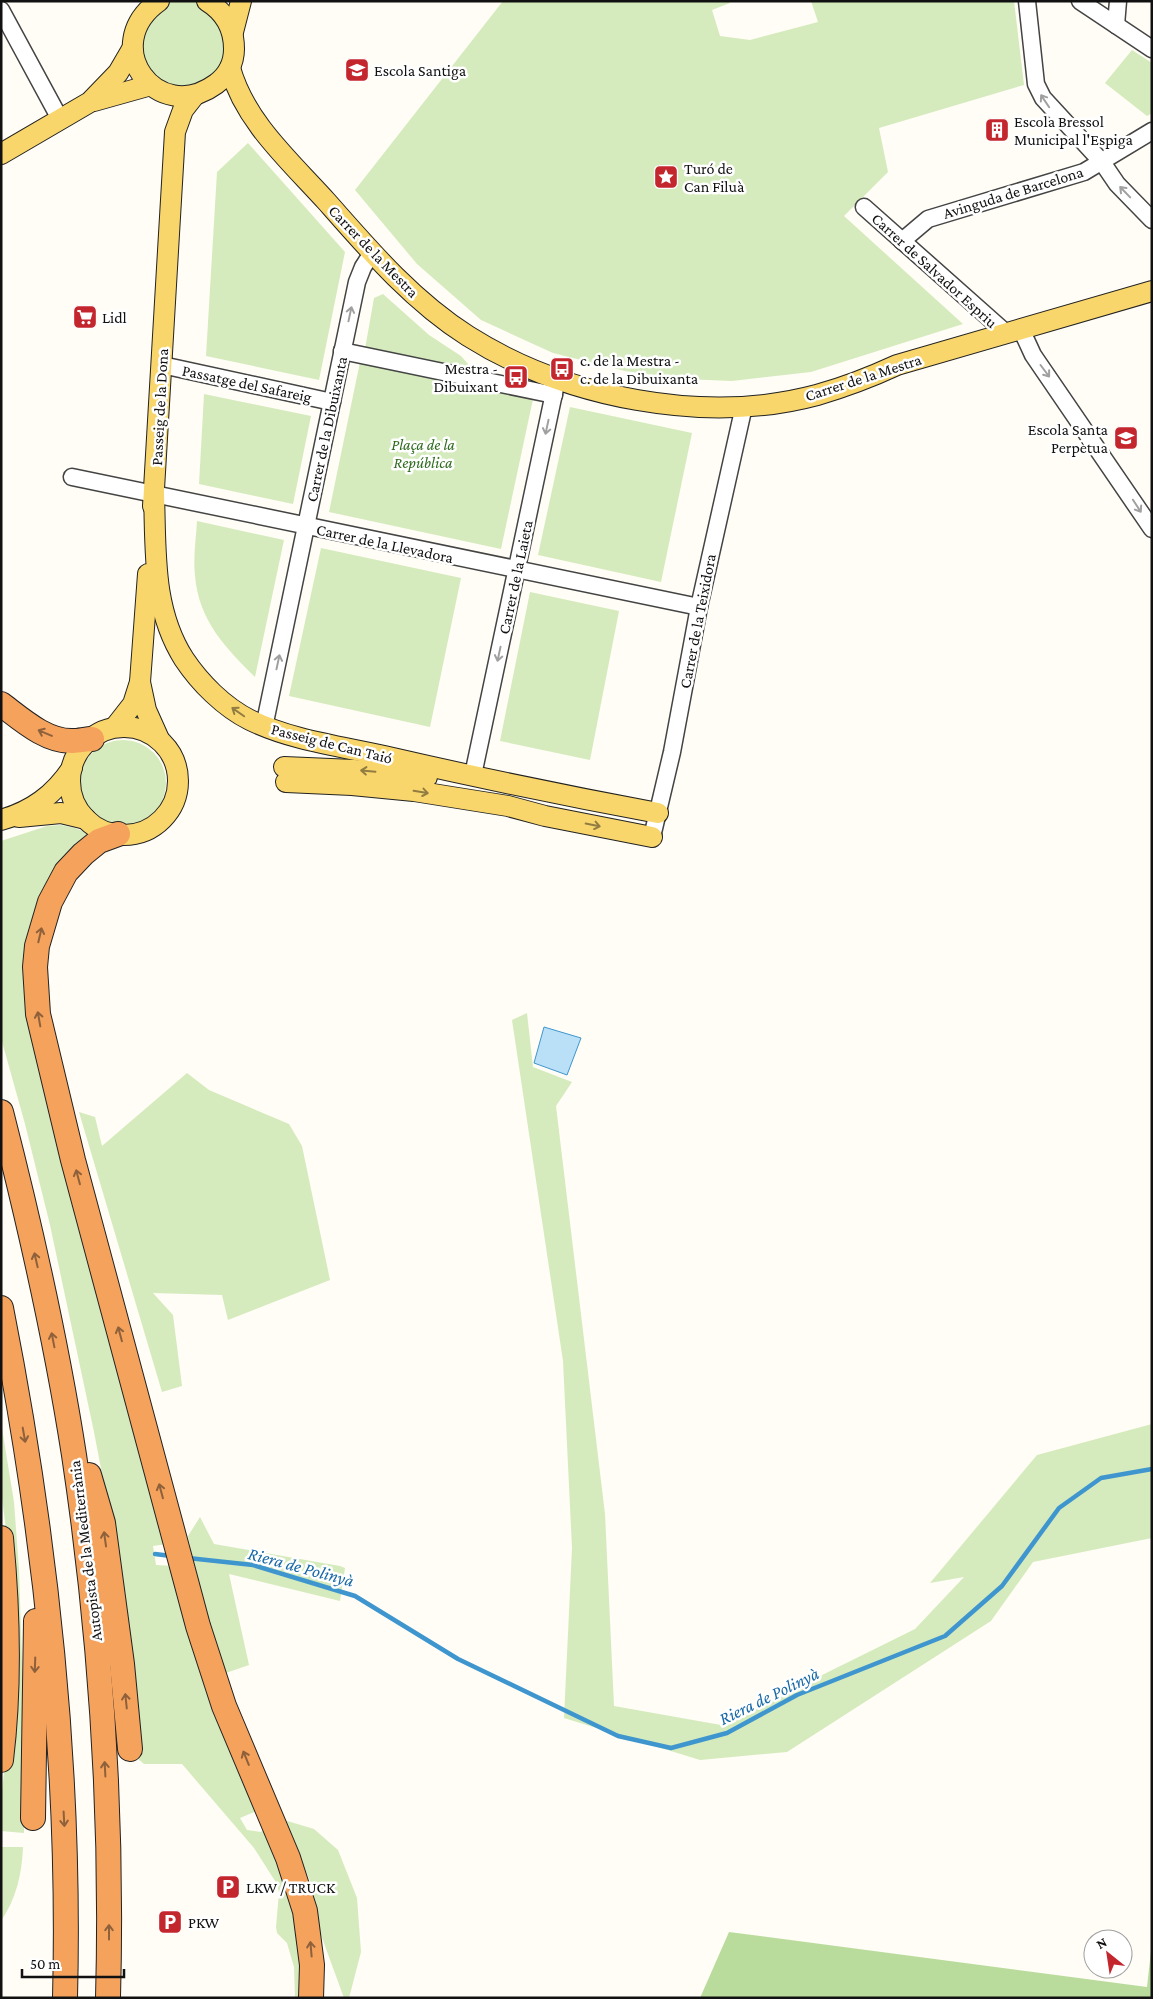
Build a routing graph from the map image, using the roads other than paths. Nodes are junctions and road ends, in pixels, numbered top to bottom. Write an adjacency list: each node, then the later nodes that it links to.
1 (159, 1): 10 (main road)
2 (208, 1): 9 (main road)
3 (241, 1): 9 (main road)
4 (1027, 1): 21 (street, one-way to 4)
5 (1080, 1): 8 (street)
6 (1118, 1): 8 (street)
7 (1, 10): 17 (street)
8 (1116, 25): 11 (street)
9 (233, 32): 12 (main road)
10 (132, 49): 13 (main road, Passeig de la Dona); 15 (main road)
11 (1152, 49)
12 (230, 68): 14 (main road, Passeig de la Dona); 16 (main road, Carrer de la Mestra)
13 (157, 89): 14 (main road); 15 (main road); 19 (main road, Passeig de la Dona)
14 (200, 94): 16 (main road, Carrer de la Mestra); 19 (main road, Passeig de la Dona)
15 (90, 102): 17 (main road)
16 (252, 118): 25 (main road, Carrer de la Mestra)
17 (60, 120): 20 (main road)
18 (1152, 131): 21 (street, Avinguda de Barcelona)
19 (175, 132): 29 (main road, Passeig de la Dona)
20 (1, 154)
21 (1102, 162): 23 (street, one-way to 21); 24 (street, Avinguda de Barcelona)
22 (864, 207): 24 (street, Carrer de Salvador Espriu)
23 (1152, 220)
24 (902, 241): 27 (street, Carrer de Salvador Espriu)
25 (372, 253): 28 (street, Carrer de la Dibuixanta, one-way to 25); 30 (main road, Carrer de la Mestra)
26 (1152, 291): 27 (main road, Carrer de la Mestra)
27 (1014, 331): 32 (main road, Carrer de la Mestra); 36 (street, Carrer de Salvador Espriu, one-way to 36)
28 (342, 351): 30 (street); 31 (street, Carrer de la Dibuixanta)
29 (162, 365): 31 (street, Passatge del Safareig); 34 (main road, Passeig de la Dona)
30 (555, 387): 32 (main road, Carrer de la Mestra); 37 (street, Carrer de la Laieta, one-way to 37)
31 (332, 402): 35 (street, Carrer de la Dibuixanta)
32 (744, 406): 38 (street, Carrer de la Teixidora)
33 (72, 477): 34 (street, Carrer de la Llevadora)
34 (154, 494): 35 (street, Carrer de la Llevadora); 39 (main road, Passeig de la Dona); 41 (main road, Passeig de Can Taió, one-way to 34)
35 (306, 526): 37 (street, Carrer de la Llevadora); 41 (street, Carrer de la Dibuixanta, one-way to 35)
36 (1152, 529)
37 (516, 570): 38 (street, Carrer de la Llevadora); 46 (street, Carrer de la Laieta, one-way to 46)
38 (699, 607): 47 (street, Carrer de la Teixidora)
39 (140, 682): 42 (main road, Passeig de la Dona); 44 (main road, Passeig de la Dona)
40 (1, 704): 43 (highway, one-way to 40)
41 (264, 726): 46 (main road, Passeig de Can Taió)
42 (115, 727): 43 (main road); 44 (main road)
43 (92, 738): 45 (main road)
44 (159, 739): 50 (main road)
45 (72, 768): 48 (main road); 49 (main road)
46 (473, 775): 47 (main road, Passeig de Can Taió)
47 (649, 811): 51 (street, Carrer de la Teixidora); 51 (main road, Passeig de Can Taió, one-way to 51)
48 (86, 819): 49 (main road); 50 (main road)
49 (4, 820)
50 (118, 834): 62 (highway, one-way to 50)
51 (652, 838)
52 (1, 1112): 54 (highway, Autopista de la Mediterrània, one-way to 52)
53 (1, 1308): 55 (highway, one-way to 55)
54 (60, 1373): 57 (highway, one-way to 54); 61 (highway, Autopista de la Mediterrània, one-way to 54)
55 (39, 1529): 59 (highway, one-way to 59); 60 (highway, one-way to 60)
56 (1, 1538): 58 (highway)
57 (130, 1749)
58 (1, 1760)
59 (33, 1818)
60 (65, 1998)
61 (108, 1998)
62 (311, 1998)

